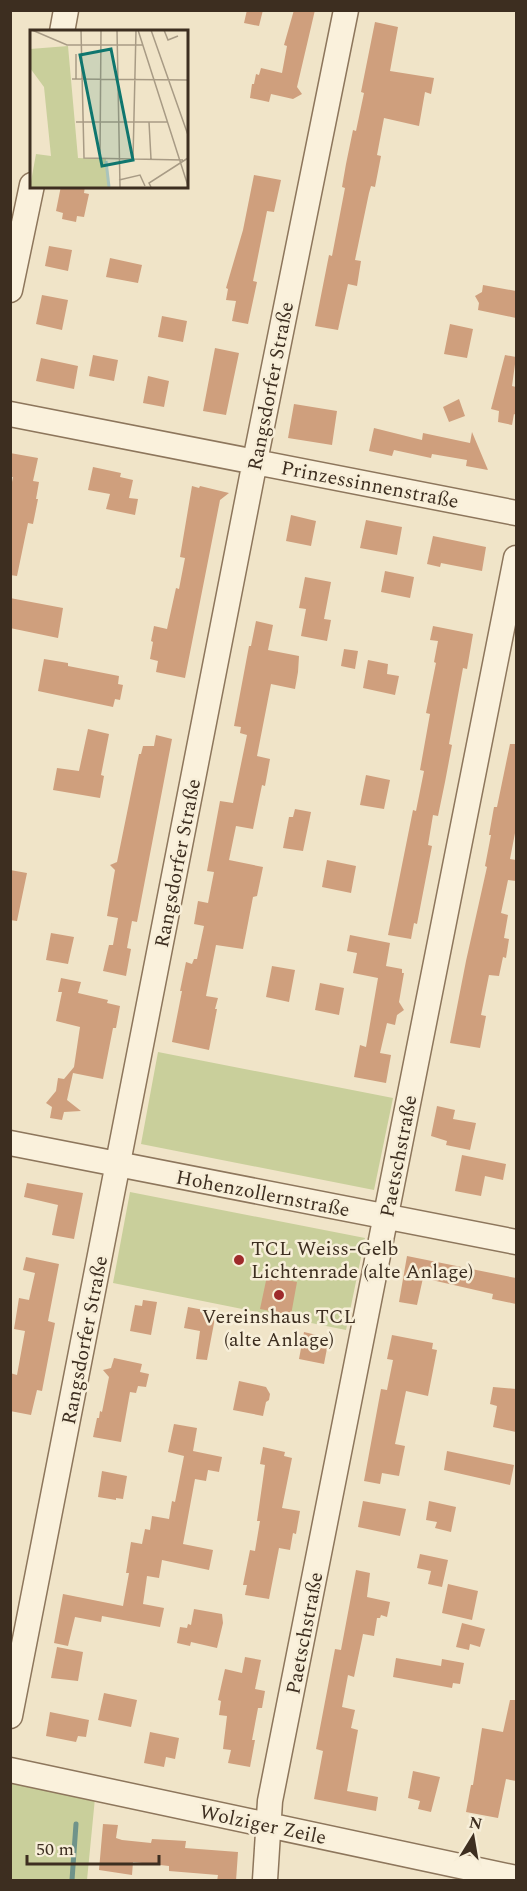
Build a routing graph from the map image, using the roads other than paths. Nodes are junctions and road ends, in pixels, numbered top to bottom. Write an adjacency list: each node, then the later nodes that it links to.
1 (66, 10): 3 (street)
2 (346, 10): 7 (street, Rangsdorfer Straße)
3 (62, 30)
4 (31, 188): 5 (street)
5 (10, 290)
6 (10, 414): 7 (street, Prinzessinnenstraße)
7 (255, 461): 8 (street, Prinzessinnenstraße); 11 (street, Rangsdorfer Straße)
8 (516, 513)
9 (516, 558): 12 (street, Paetschstraße)
10 (10, 1143): 11 (street, Hohenzollernstraße)
11 (118, 1164): 12 (street, Hohenzollernstraße); 14 (street, Rangsdorfer Straße)
12 (385, 1217): 13 (street, Hohenzollernstraße); 16 (street, Paetschstraße)
13 (516, 1242)
14 (10, 1716)
15 (10, 1770): 16 (street, Wolziger Zeile)
16 (269, 1825): 17 (street, Wolziger Zeile); 18 (street, Paetschstraße)
17 (516, 1878)
18 (265, 1881)

